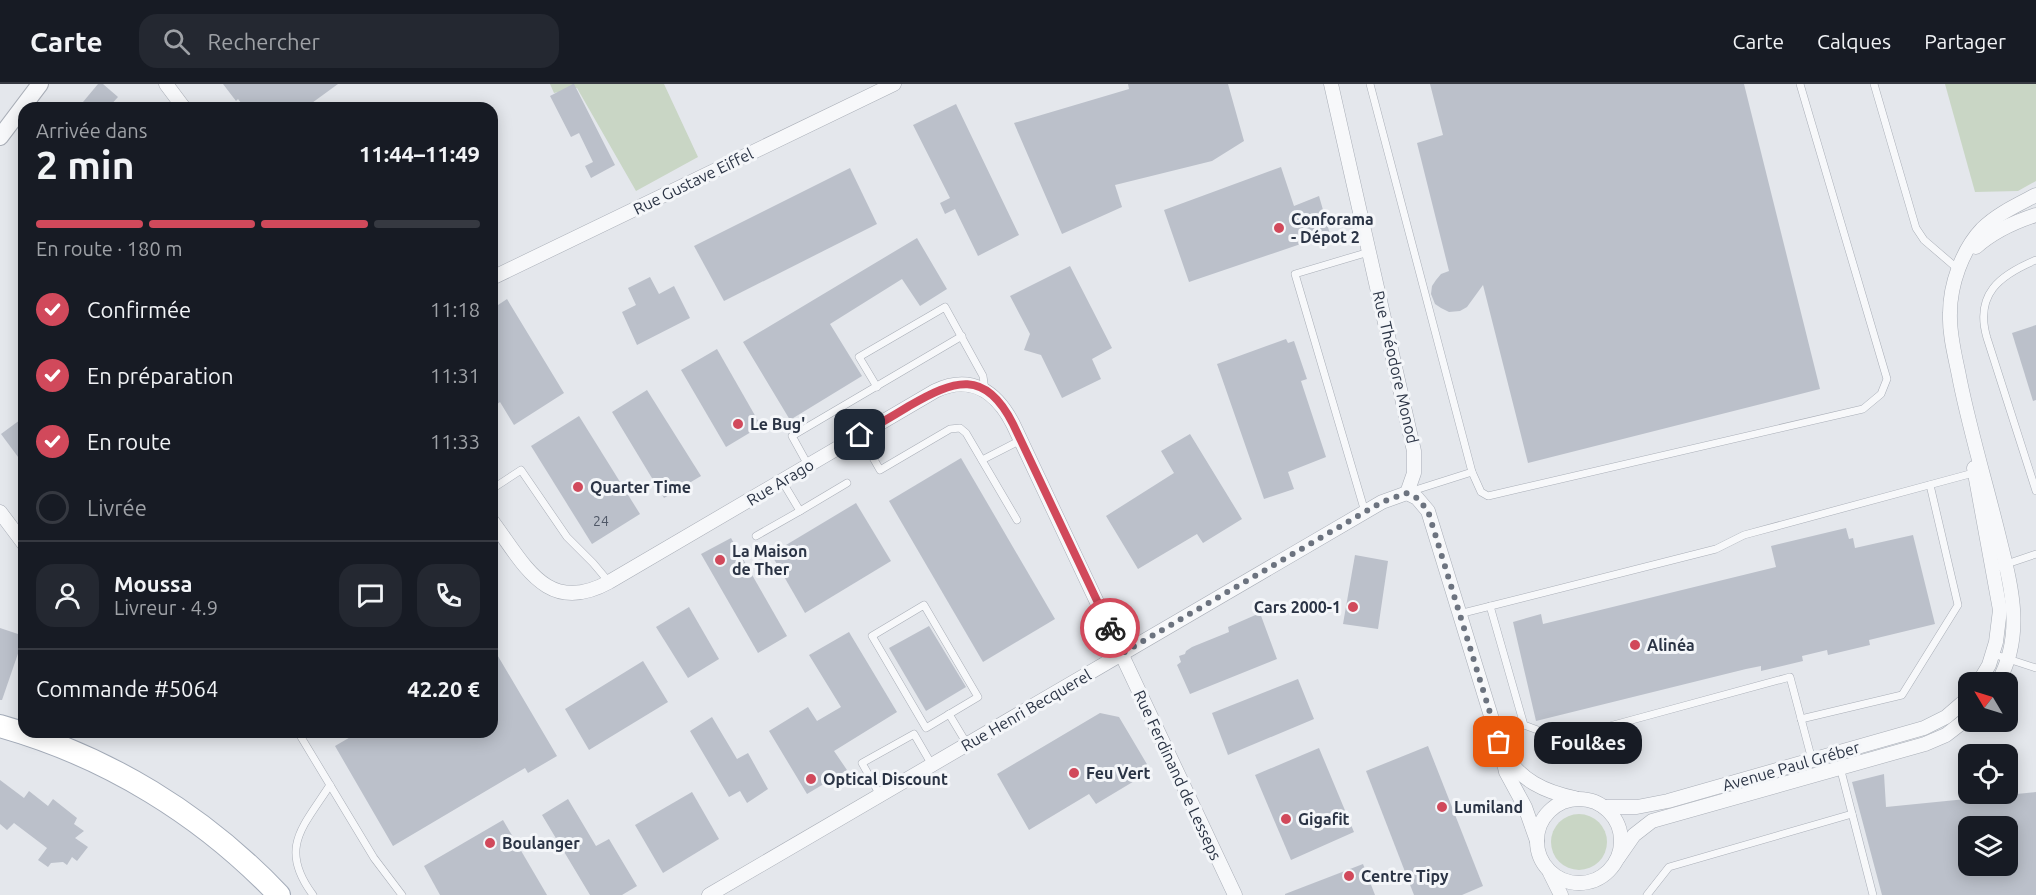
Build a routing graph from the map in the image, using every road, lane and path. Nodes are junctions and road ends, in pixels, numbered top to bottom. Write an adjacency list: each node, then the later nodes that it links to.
1 (27, 84): 12 (street)
2 (40, 84): 9 (street)
3 (166, 84): 10 (street)
4 (894, 84): 19 (street, Rue Gustave Eiffel)
5 (1331, 84): 16 (street, Rue Théodore Monod)
6 (1370, 84): 27 (lane)
7 (1800, 84): 27 (lane)
8 (1874, 84): 18 (lane)
9 (26, 102)
10 (180, 102)
11 (18, 113): 13 (street)
12 (0, 118)
13 (0, 137)
14 (2036, 195): 18 (street)
15 (2036, 215): 18 (street)
16 (1370, 251): 34 (street, Rue Théodore Monod); 37 (lane)
17 (2036, 260): 33 (lane)
18 (1959, 270): 28 (street)
19 (498, 275)
20 (962, 336): 21 (lane); 21 (lane); 22 (lane)
21 (876, 387): 26 (lane)
22 (985, 390): 23 (street, Rue Arago); 24 (street)
23 (860, 435): 25 (lane); 26 (street, Rue Arago)
24 (1021, 440): 25 (lane); 47 (street)
25 (982, 460): 38 (lane)
26 (808, 465): 29 (street, Rue Arago)
27 (1472, 472): 34 (lane)
28 (1978, 472): 32 (lane); 43 (street)
29 (782, 481): 35 (lane); 44 (street, Rue Arago)
30 (847, 483): 35 (lane)
31 (498, 485): 44 (lane)
32 (1930, 486): 45 (lane); 55 (lane)
33 (2036, 491)
34 (1407, 493): 37 (street, Rue Henri Becquerel); 46 (street)
35 (800, 511): 41 (lane)
36 (0, 512): 40 (street)
37 (1365, 512): 47 (street, Rue Henri Becquerel)
38 (1017, 520)
39 (498, 531): 44 (street, Rue Arago)
40 (18, 536)
41 (756, 536)
42 (2036, 554): 43 (lane)
43 (1999, 567): 48 (street); 49 (street)
44 (609, 582)
45 (1490, 606): 46 (lane); 55 (lane)
46 (1459, 614): 62 (street)
47 (1121, 654): 63 (street, Rue Henri Becquerel); 83 (street, Rue Ferdinand de Lesseps)
48 (1993, 654): 49 (lane); 51 (street)
49 (2008, 659): 50 (lane); 52 (street)
50 (2036, 668)
51 (1984, 672)
52 (2002, 672)
53 (1958, 707): 64 (street, Avenue Paul Gréber)
54 (949, 714): 54 (lane); 63 (lane)
55 (1802, 719): 65 (lane)
56 (0, 726): 58 (main road)
57 (1958, 726): 67 (street, Avenue Paul Gréber)
58 (18, 731)
59 (39, 738): 79 (main road)
60 (302, 738): 69 (lane)
61 (0, 741): 78 (main road)
62 (1499, 742): 71 (street); 74 (street)
63 (967, 744): 66 (street, Rue Henri Becquerel)
64 (1836, 753): 65 (street, Avenue Paul Gréber); 67 (lane)
65 (1812, 760): 68 (lane); 72 (street, Avenue Paul Gréber)
66 (932, 765): 70 (street, Rue Henri Becquerel); 70 (lane)
67 (1840, 768): 68 (street, Avenue Paul Gréber); 73 (lane)
68 (1816, 774): 75 (street, Avenue Paul Gréber)
69 (330, 785): 80 (lane); 81 (lane)
70 (880, 795): 82 (street, Rue Henri Becquerel)
71 (1580, 799): 72 (street); 74 (street)
72 (1604, 807): 75 (street)
73 (1852, 814): 86 (lane); 87 (lane)
74 (1537, 841): 76 (street)
75 (1618, 858): 77 (street)
76 (1549, 871): 77 (street); 84 (street)
77 (1607, 873): 85 (street)
78 (263, 895)
79 (279, 895)
80 (313, 895)
81 (402, 895)
82 (709, 895)
83 (1235, 895)
84 (1561, 895)
85 (1589, 895)
86 (1647, 895)
87 (1873, 895)

